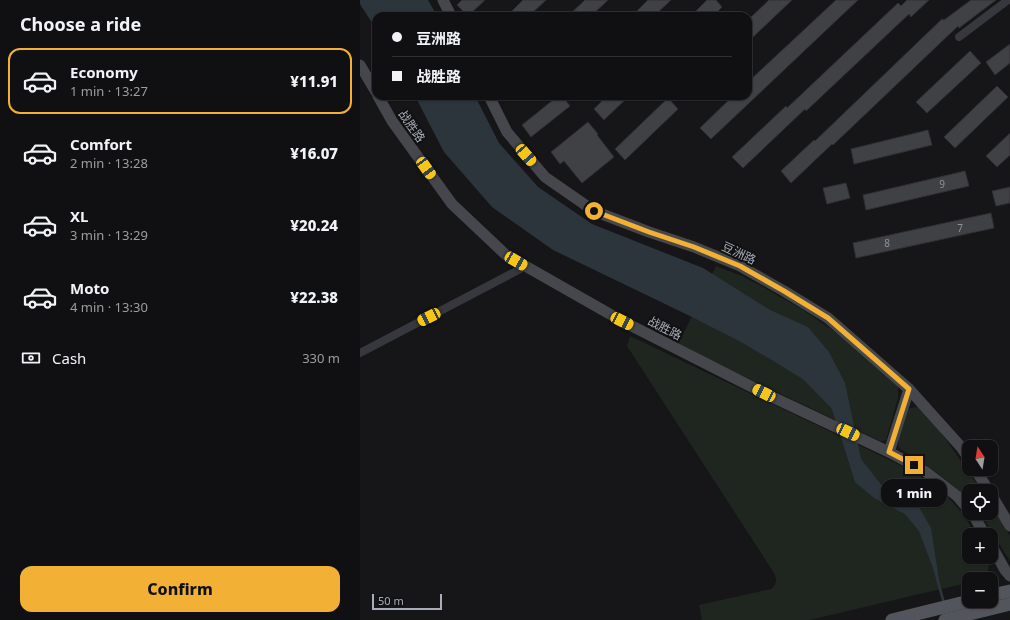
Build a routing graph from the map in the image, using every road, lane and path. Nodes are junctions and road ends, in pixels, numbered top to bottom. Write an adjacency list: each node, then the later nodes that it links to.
1 (443, 0): 3 (street)
2 (1008, 0): 4 (street)
3 (448, 12)
4 (959, 36)
5 (360, 64): 6 (street)
6 (372, 85)
7 (380, 100): 9 (street, 战胜路)
8 (492, 100): 11 (street, 豆洲路)
9 (526, 266): 10 (street); 13 (street, 战胜路)
10 (360, 353)
11 (909, 389): 12 (street, 豆洲路); 13 (street)
12 (962, 448)
13 (889, 452): 14 (street, 战胜路)
14 (962, 502)
15 (998, 506): 16 (street)
16 (1010, 526)
17 (998, 558): 18 (street)
18 (1010, 576)
19 (1010, 590): 20 (main road)
20 (998, 593)
21 (962, 603): 23 (main road)
22 (1010, 604): 24 (main road)
23 (892, 620)
24 (945, 620)

